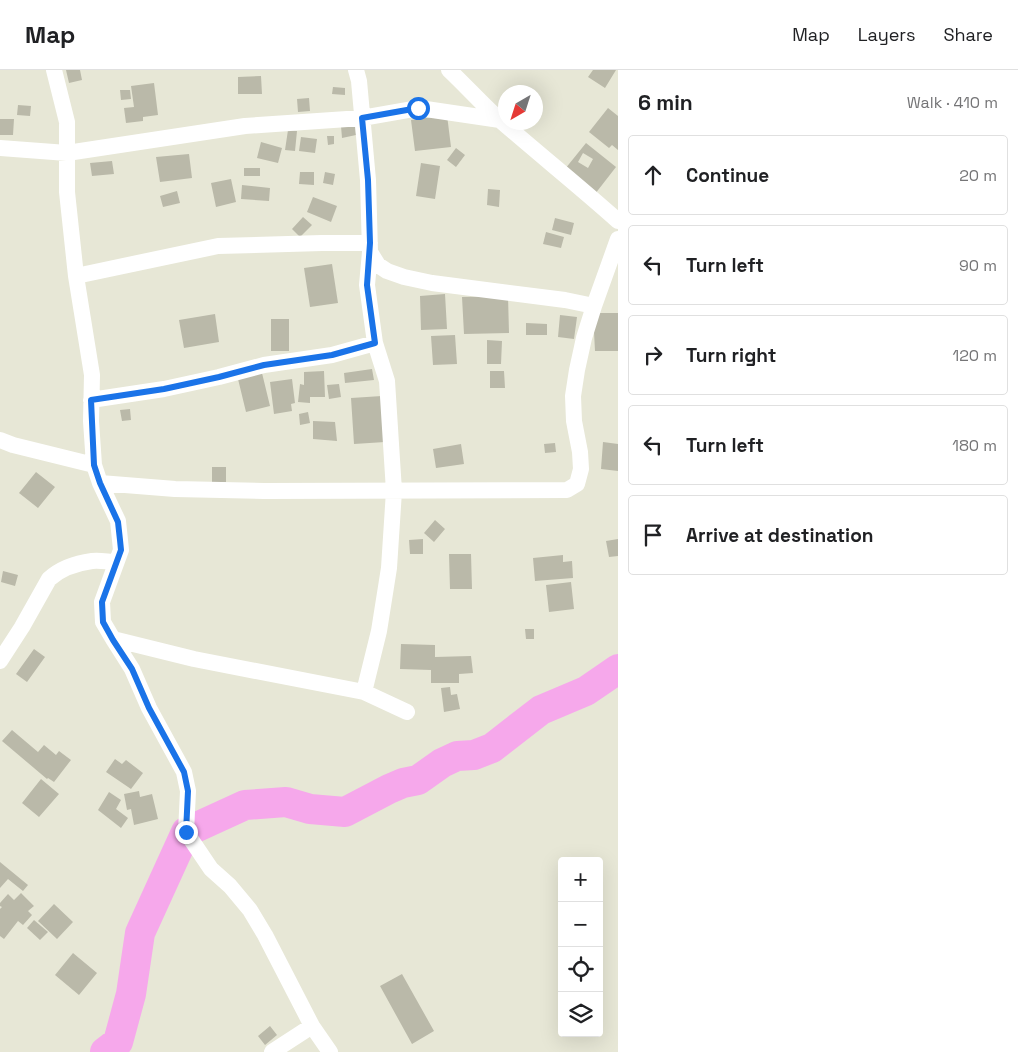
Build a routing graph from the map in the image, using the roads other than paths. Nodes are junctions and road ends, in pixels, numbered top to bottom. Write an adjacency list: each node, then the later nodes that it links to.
1 (54, 70): 9 (street)
2 (356, 70): 4 (street)
3 (449, 70): 5 (street)
4 (362, 118): 6 (street); 9 (street); 12 (street)
5 (498, 118)
6 (498, 120)
7 (511, 130): 10 (street)
8 (0, 148): 9 (street)
9 (67, 153): 13 (street)
10 (618, 221)
11 (618, 239): 14 (street)
12 (370, 248): 13 (street); 14 (street); 15 (street)
13 (76, 276): 16 (street)
14 (594, 306): 20 (street)
15 (375, 343): 16 (street); 20 (street)
16 (91, 400): 18 (street)
17 (0, 440): 18 (street)
18 (94, 465): 19 (street)
19 (100, 483): 20 (street); 21 (street)
20 (394, 491): 24 (street)
21 (116, 562): 22 (street); 23 (street)
22 (113, 640): 24 (street); 26 (street)
23 (0, 661)
24 (364, 692): 25 (street)
25 (407, 712)
26 (312, 1026): 27 (street); 28 (street)
27 (272, 1052)
28 (330, 1052)

